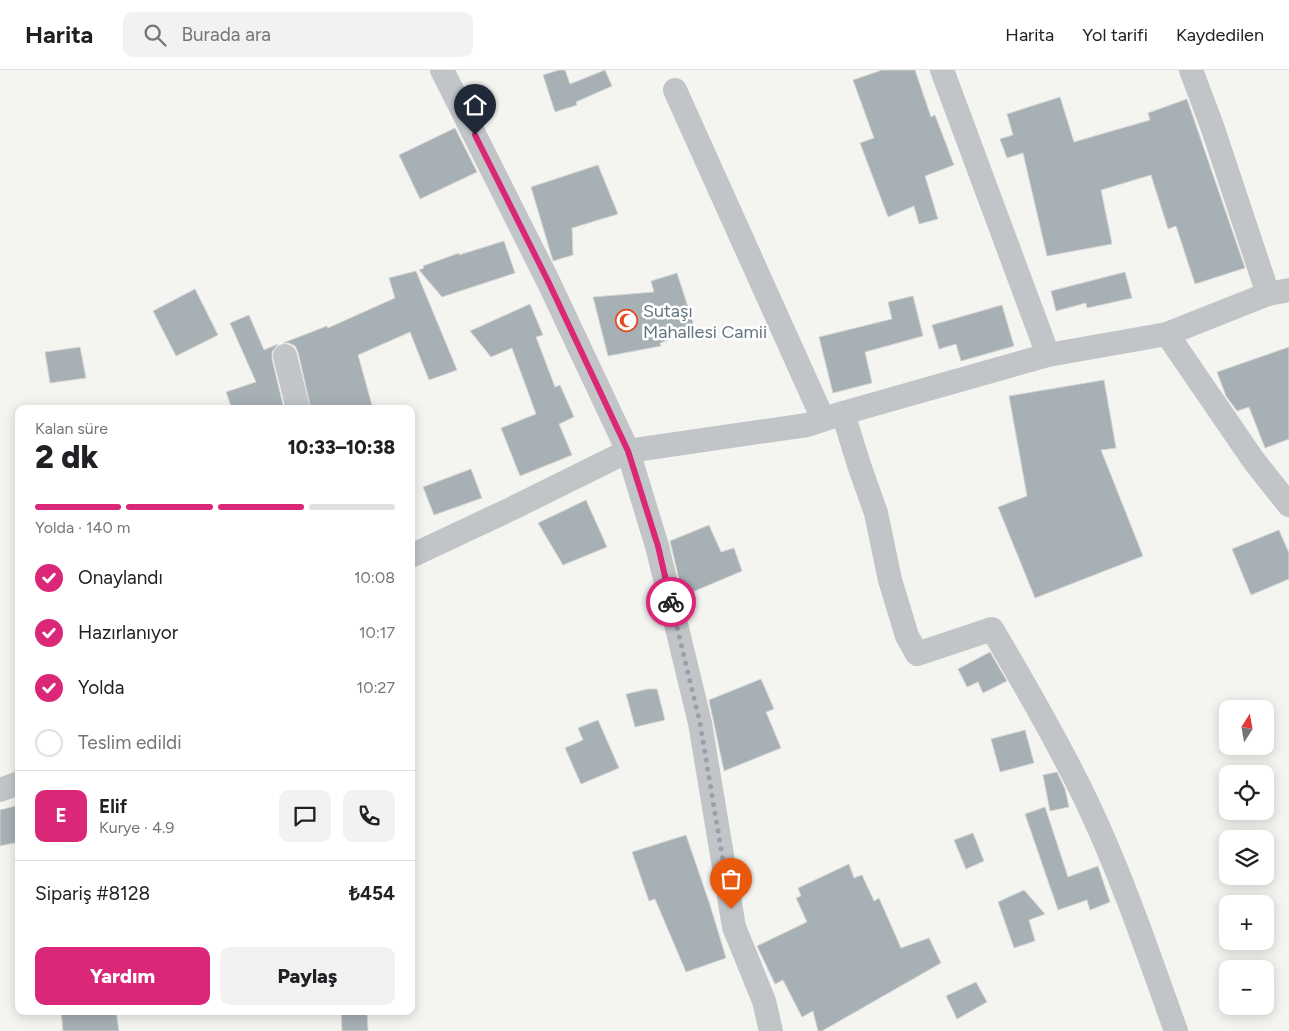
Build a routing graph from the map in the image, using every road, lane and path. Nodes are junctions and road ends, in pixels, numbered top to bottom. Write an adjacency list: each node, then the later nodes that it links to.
1 (442, 70): 11 (street)
2 (942, 70): 7 (street)
3 (1191, 70): 5 (street)
4 (675, 90): 10 (street)
5 (1279, 292): 6 (street)
6 (1167, 334): 7 (street); 12 (street)
7 (1048, 355): 10 (street)
8 (285, 356): 9 (street)
9 (297, 405)
10 (833, 416): 11 (street); 17 (street)
11 (628, 451): 13 (street); 16 (street)
12 (1289, 505)
13 (415, 554)
14 (15, 784): 15 (street)
15 (0, 790)
16 (771, 1031)
17 (1176, 1031)

